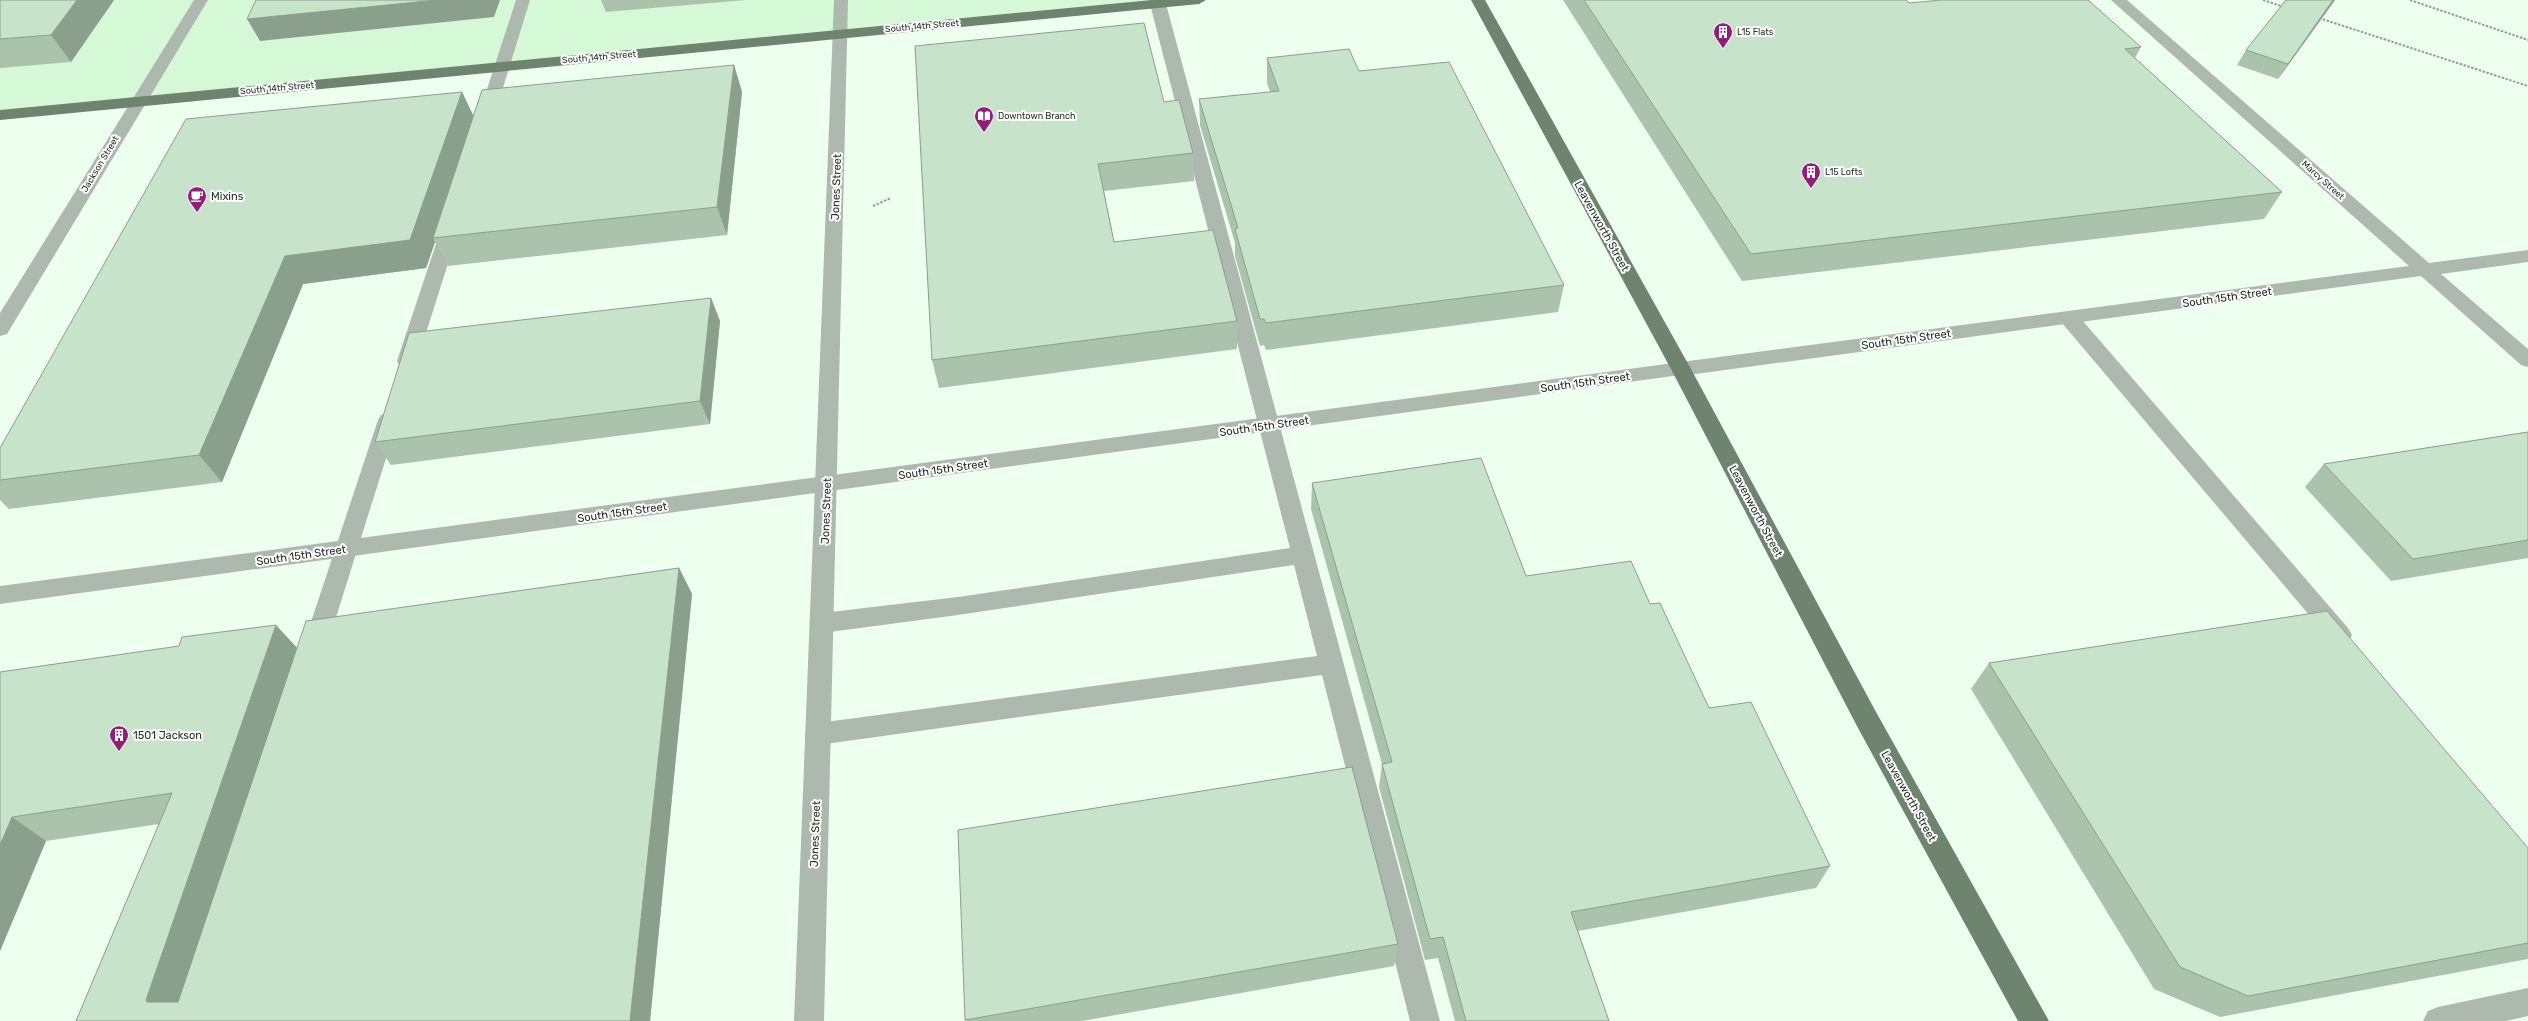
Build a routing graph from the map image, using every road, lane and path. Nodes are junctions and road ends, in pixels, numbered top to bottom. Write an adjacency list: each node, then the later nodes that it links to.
1 (201, 0): 16 (street, Jackson Street)
2 (523, 0): 14 (street)
3 (841, 0): 12 (street, Jones Street)
4 (1199, 0): 9 (main road, South 14th Street)
5 (1478, 0): 25 (main road, Leavenworth Street)
6 (2118, 0): 21 (street, Marcy Street)
7 (2263, 0): 10 (path)
8 (2410, 0): 13 (path)
9 (1158, 4): 12 (main road, South 14th Street); 28 (street)
10 (2286, 7)
11 (2316, 17): 15 (path)
12 (840, 34): 14 (main road, South 14th Street); 29 (street, Jones Street)
13 (2528, 40)
14 (502, 67): 16 (main road, South 14th Street); 18 (street)
15 (2528, 86)
16 (139, 102): 17 (main road, South 14th Street); 23 (street, Jackson Street)
17 (0, 115)
18 (480, 134)
19 (456, 209): 26 (street)
20 (2528, 256): 21 (street, South 15th Street)
21 (2425, 270): 22 (street, South 15th Street); 24 (street, Marcy Street)
22 (2069, 318): 25 (street, South 15th Street); 34 (street)
23 (0, 329)
24 (2528, 360)
25 (1681, 369): 28 (street, South 15th Street); 41 (main road, Leavenworth Street)
26 (402, 375)
27 (393, 405): 30 (street)
28 (1268, 425): 29 (street, South 15th Street); 31 (street)
29 (827, 485): 30 (street, South 15th Street); 33 (street, Jones Street)
30 (346, 549): 32 (street, South 15th Street); 36 (street)
31 (1302, 555): 33 (street); 35 (street)
32 (0, 595)
33 (822, 623): 37 (street, Jones Street)
34 (2353, 650)
35 (1331, 664): 37 (street); 40 (street)
36 (308, 668)
37 (818, 734): 39 (street, Jones Street)
38 (2528, 1002): 42 (street)
39 (809, 1021)
40 (1425, 1021)
41 (2034, 1021)
42 (2438, 1021)

